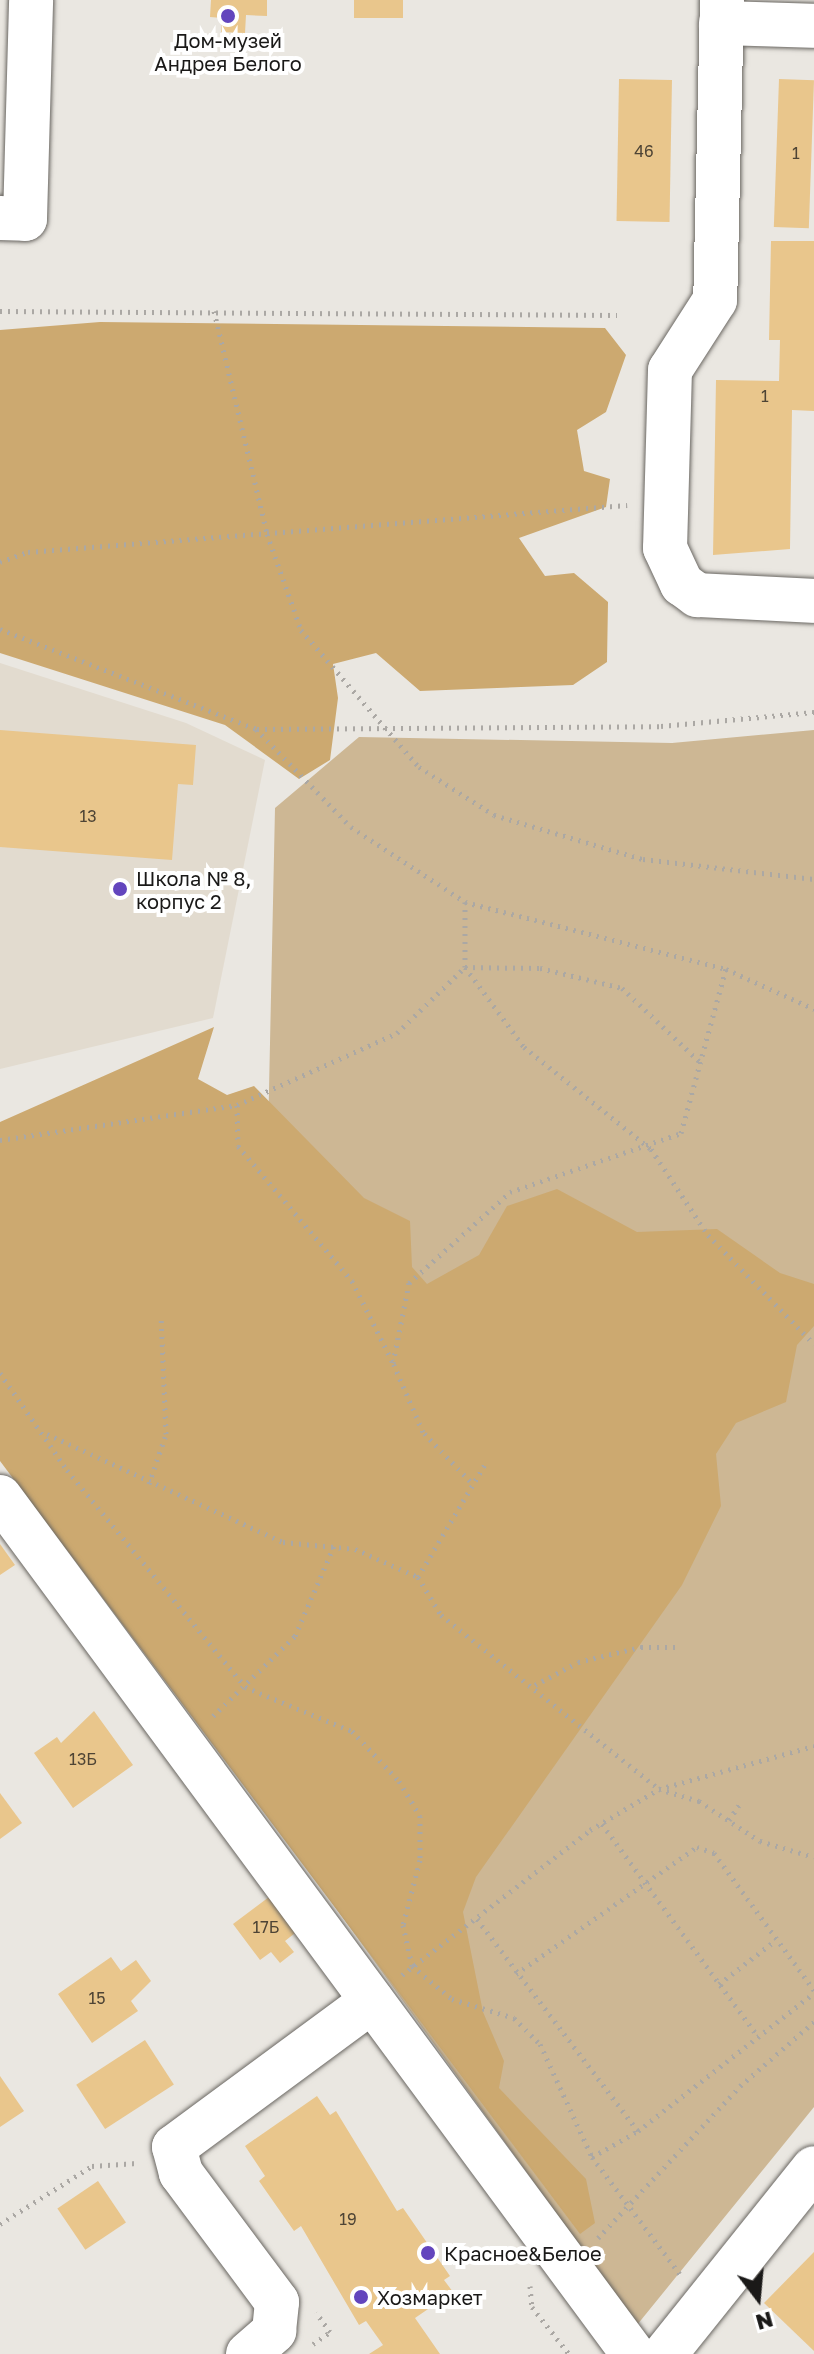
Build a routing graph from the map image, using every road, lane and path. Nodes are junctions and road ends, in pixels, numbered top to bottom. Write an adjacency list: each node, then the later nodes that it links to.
1 (31, 0): 4 (street)
2 (722, 11): 3 (street); 8 (street)
3 (814, 26)
4 (0, 218)
5 (0, 311): 6 (path)
6 (214, 311): 7 (path); 9 (path)
7 (617, 315)
8 (663, 504): 9 (path); 11 (street)
9 (267, 534): 10 (path); 14 (path)
10 (0, 562)
11 (814, 601)
12 (0, 629): 15 (path)
13 (814, 712): 14 (path)
14 (382, 724): 15 (path); 16 (path)
15 (256, 729): 17 (path)
16 (814, 879)
17 (465, 902): 18 (path); 19 (path)
18 (465, 967): 21 (path); 22 (path); 24 (path)
19 (726, 969): 20 (path); 21 (path)
20 (814, 1009)
21 (701, 1063): 24 (path)
22 (237, 1105): 23 (path); 27 (path)
23 (0, 1140)
24 (651, 1149): 26 (path); 27 (path)
25 (161, 1315): 32 (path)
26 (814, 1344)
27 (393, 1363): 31 (path)
28 (0, 1373): 29 (path)
29 (46, 1434): 32 (path); 38 (path)
30 (485, 1464): 31 (path)
31 (470, 1481): 35 (path)
32 (149, 1484): 34 (path)
33 (0, 1497): 39 (street)
34 (335, 1545): 35 (path); 38 (path)
35 (418, 1577): 37 (path)
36 (681, 1647): 37 (path)
37 (535, 1685): 41 (path)
38 (245, 1687): 39 (path); 49 (path)
39 (183, 1744): 53 (street)
40 (814, 1746): 41 (path)
41 (659, 1789): 43 (path); 44 (path)
42 (741, 1802): 43 (path)
43 (729, 1820): 45 (path)
44 (602, 1824): 46 (path); 47 (path)
45 (814, 1857)
46 (644, 1882): 48 (path); 50 (path); 51 (path)
47 (477, 1919): 49 (path); 50 (path)
48 (776, 1940): 51 (path); 52 (path)
49 (412, 1966): 53 (path); 58 (path)
50 (516, 1974): 56 (path)
51 (719, 1984): 55 (path)
52 (814, 1992): 55 (path)
53 (372, 2001): 57 (street); 62 (street)
54 (814, 2022): 60 (path)
55 (758, 2036): 56 (path)
56 (638, 2131): 58 (path)
57 (174, 2147): 61 (path); 65 (street)
58 (592, 2157): 60 (path)
59 (814, 2168): 68 (street)
60 (625, 2208): 62 (path); 63 (path)
61 (0, 2224)
62 (566, 2264): 67 (street)
63 (688, 2284)
64 (313, 2308): 66 (path)
65 (248, 2354)
66 (299, 2354)
67 (633, 2354)
68 (665, 2354)

